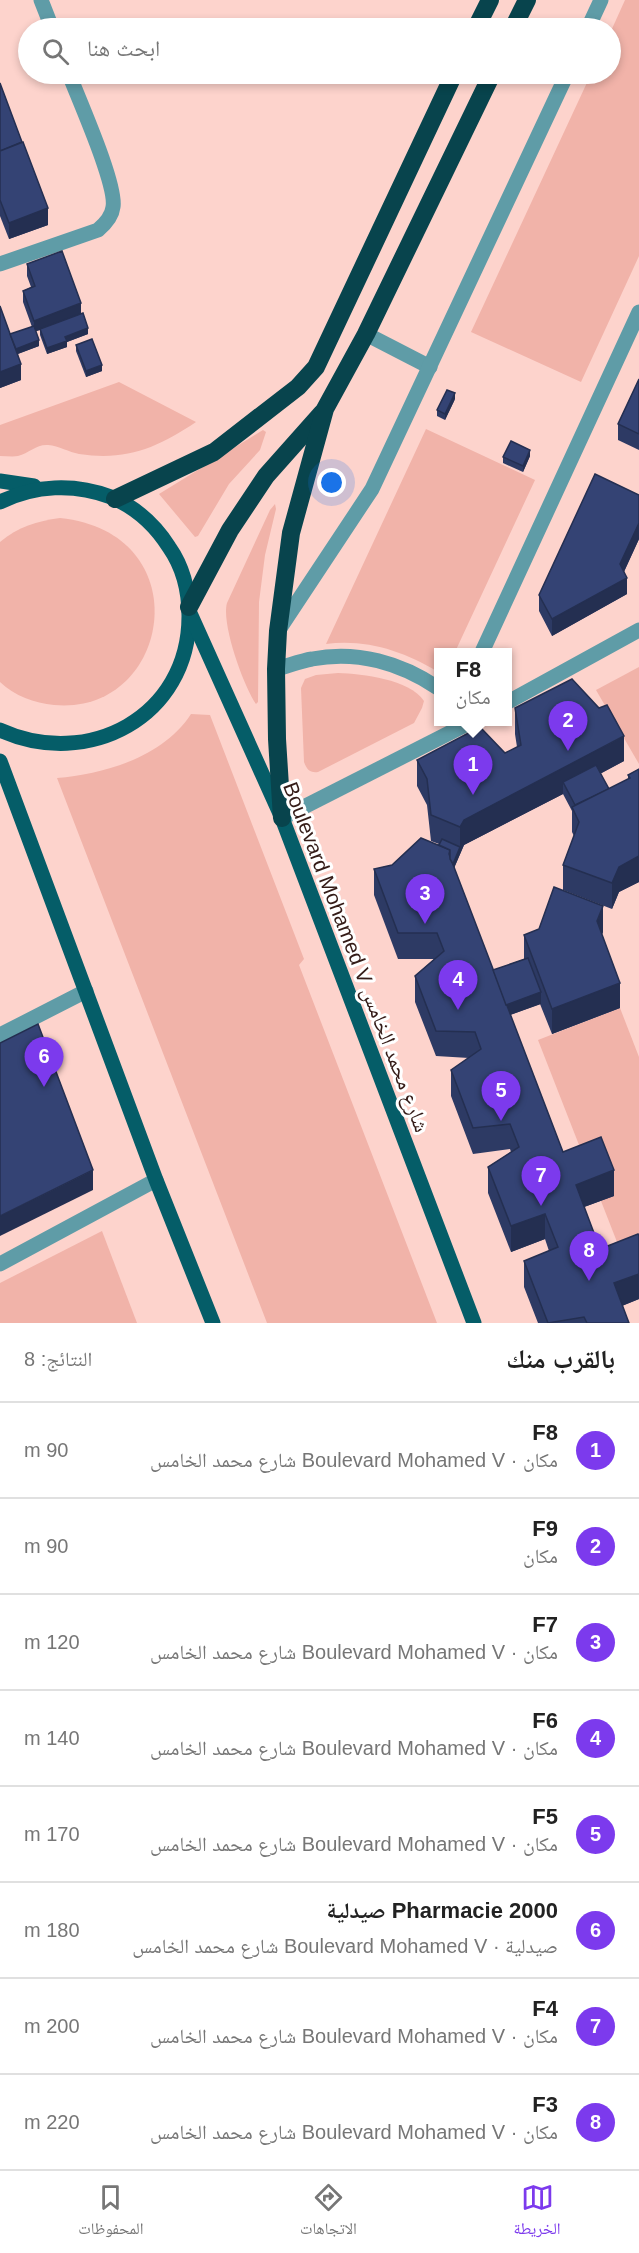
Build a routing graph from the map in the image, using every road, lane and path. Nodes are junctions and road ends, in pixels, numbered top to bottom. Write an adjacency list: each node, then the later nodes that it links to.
1 (41, 0): 5 (street)
2 (490, 0): 6 (highway)
3 (527, 0): 7 (highway)
4 (601, 0): 8 (street)
5 (48, 18)
6 (481, 18)
7 (518, 18)
8 (593, 18)
9 (73, 84): 13 (street)
10 (449, 84): 20 (highway)
11 (487, 84): 15 (highway)
12 (562, 84): 16 (street)
13 (1, 261)
14 (639, 312): 25 (street)
15 (366, 334): 16 (street); 17 (highway)
16 (430, 367): 24 (street)
17 (325, 409): 22 (highway); 24 (highway)
18 (0, 481): 19 (main road)
19 (64, 487): 20 (main road); 21 (main road)
20 (115, 499): 22 (main road)
21 (0, 502)
22 (189, 609): 30 (main road); 32 (main road, Boulevard Mohamed V شارع محمد الخامس)
23 (639, 630): 28 (street)
24 (279, 631): 26 (highway)
25 (484, 648)
26 (276, 669): 27 (street); 32 (highway)
27 (434, 686)
28 (512, 699)
29 (451, 728): 32 (street)
30 (0, 730)
31 (0, 761): 33 (main road)
32 (282, 818): 38 (main road, Boulevard Mohamed V شارع محمد الخامس)
33 (86, 991): 34 (street); 35 (main road)
34 (0, 1035)
35 (156, 1180): 36 (street); 37 (main road)
36 (0, 1264)
37 (213, 1323)
38 (474, 1323)

